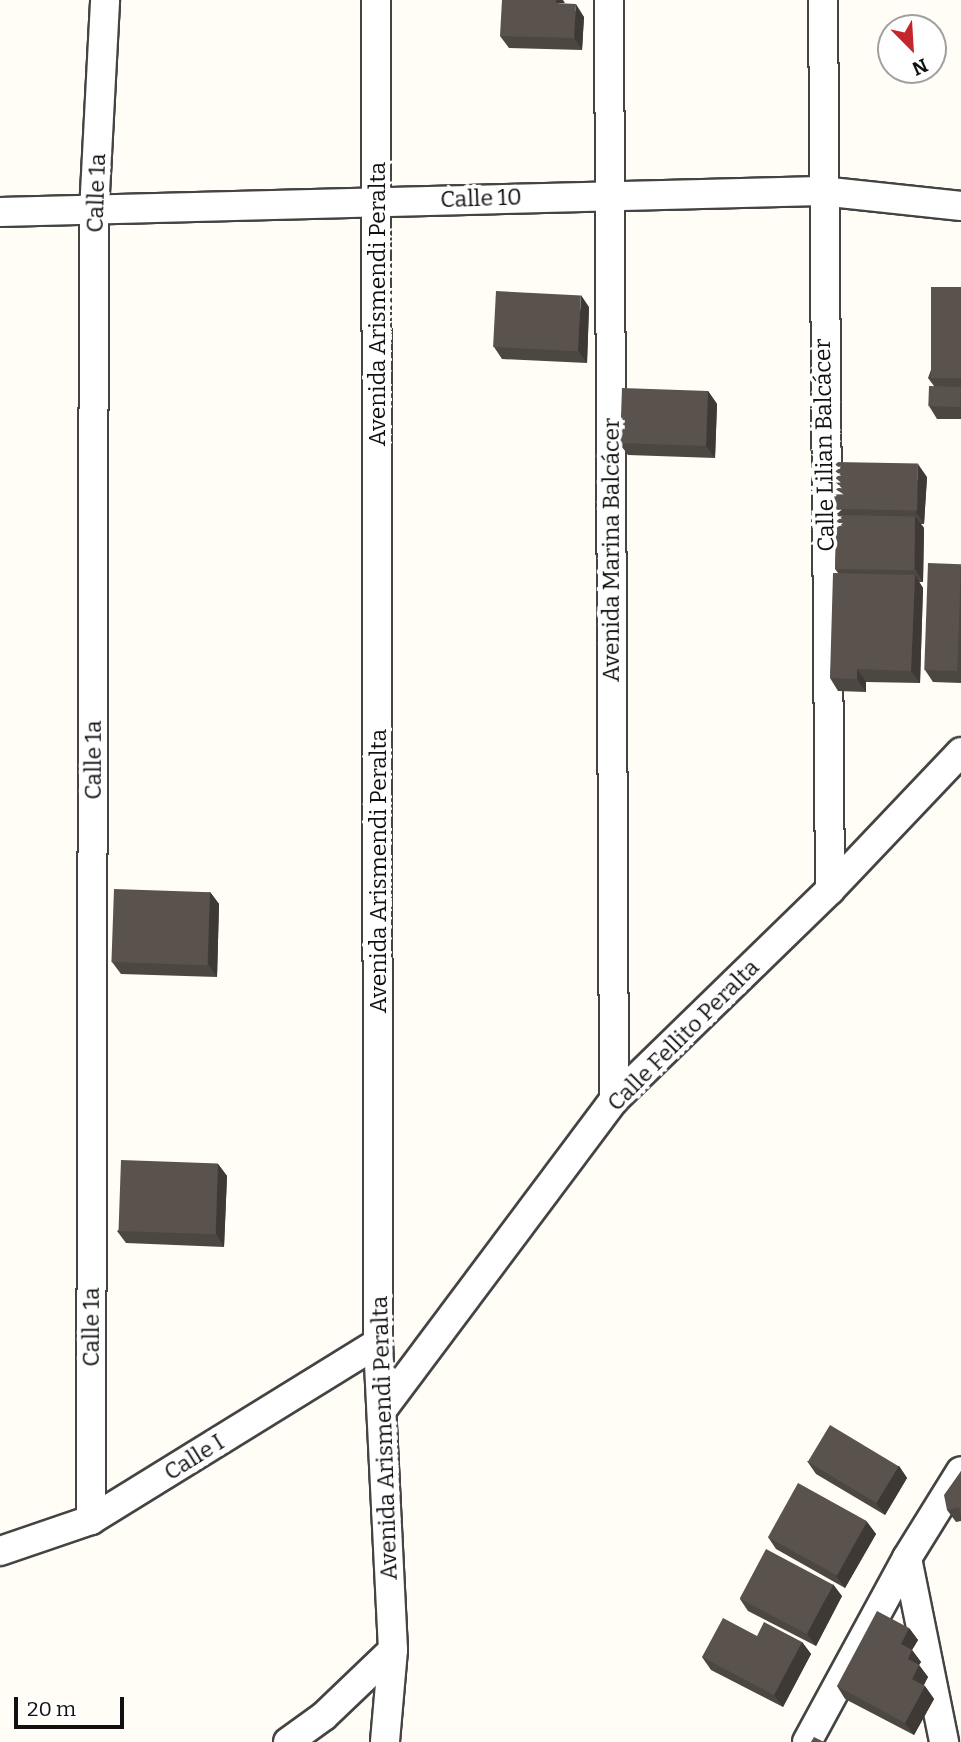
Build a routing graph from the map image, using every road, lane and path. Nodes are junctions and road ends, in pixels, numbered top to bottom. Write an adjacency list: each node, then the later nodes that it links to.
1 (105, 0): 10 (street, Calle 1a)
2 (376, 0): 7 (street, Avenida Arismendi Peralta)
3 (609, 0): 6 (street, Avenida Marina Balcácer)
4 (823, 0): 5 (street, Calle Lilian Balcácer)
5 (821, 191): 6 (street, Calle 10); 8 (street, Calle 10); 12 (street, Calle Lilian Balcácer)
6 (610, 193): 7 (street, Calle 10); 13 (street, Avenida Marina Balcácer)
7 (377, 202): 10 (street, Calle 10); 14 (street, Avenida Arismendi Peralta)
8 (961, 206)
9 (0, 212): 10 (street, Calle 10)
10 (94, 212): 17 (street, Calle 1a)
11 (961, 752): 12 (street, Calle Fellito Peralta)
12 (830, 890): 13 (street, Calle Fellito Peralta)
13 (614, 1100): 15 (street, Calle Fellito Peralta)
14 (378, 1343): 15 (street, Avenida Arismendi Peralta); 17 (street, Calle I)
15 (382, 1410): 20 (street, Avenida Arismendi Peralta)
16 (961, 1471): 19 (street)
17 (90, 1520): 18 (street, Calle I)
18 (0, 1550)
19 (907, 1558): 23 (street); 24 (street)
20 (393, 1650): 21 (street); 22 (street, Avenida Arismendi Peralta)
21 (288, 1742)
22 (385, 1742)
23 (807, 1742)
24 (944, 1742)

